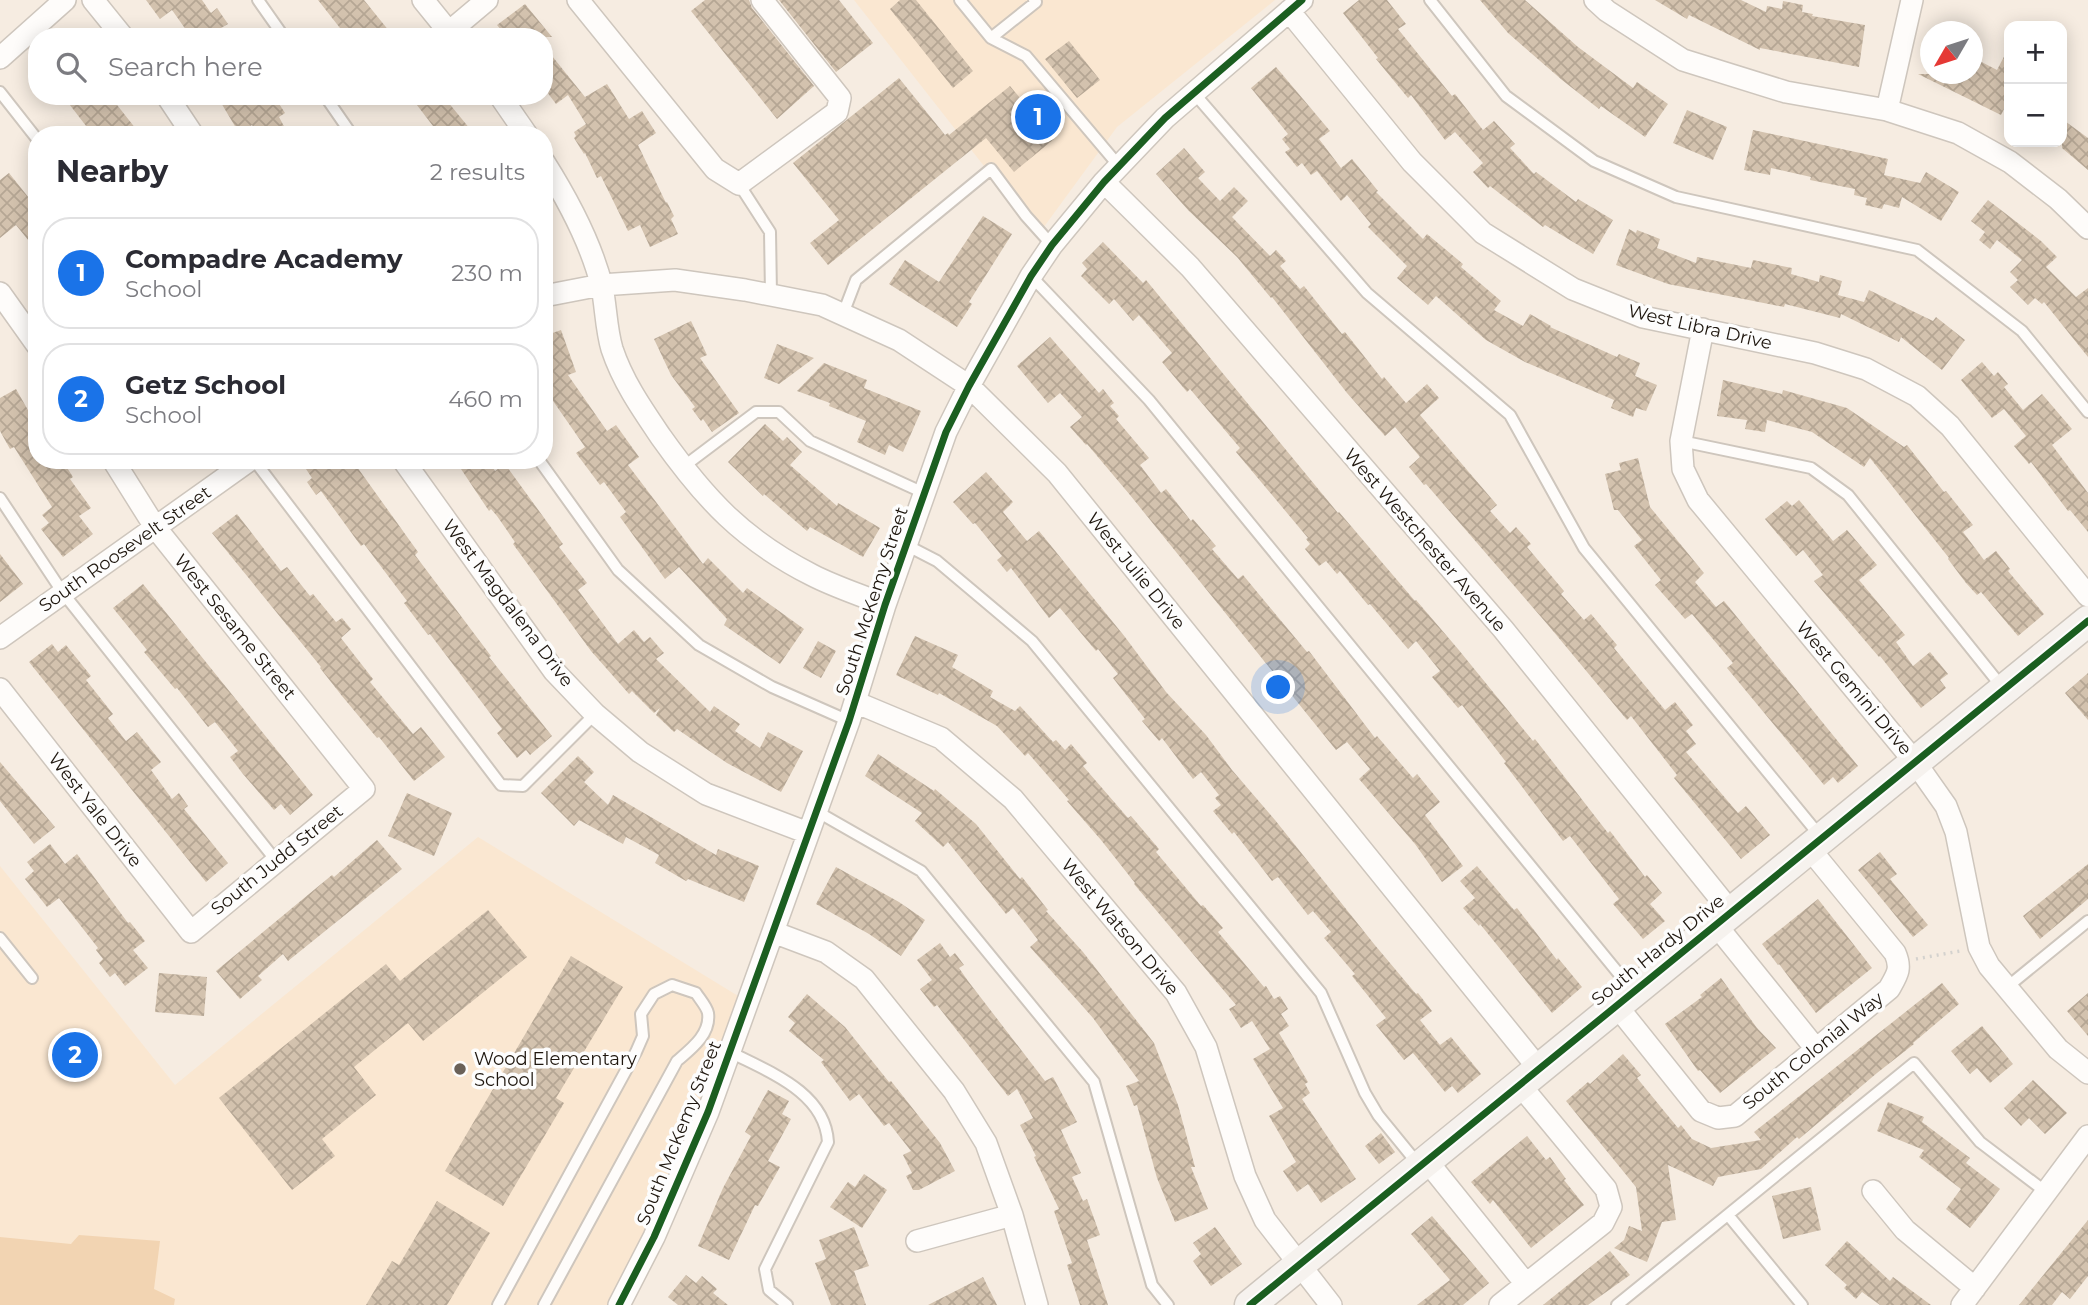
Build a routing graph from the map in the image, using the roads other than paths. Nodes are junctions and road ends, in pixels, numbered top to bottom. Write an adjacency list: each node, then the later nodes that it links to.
1 (65, 0): 14 (street)
2 (93, 0): 15 (street)
3 (258, 0): 16 (lane)
4 (423, 0): 17 (street)
5 (487, 0): 18 (street)
6 (578, 0): 35 (street)
7 (762, 0): 35 (street)
8 (960, 0): 20 (lane)
9 (1430, 0): 47 (lane)
10 (1595, 0): 27 (street)
11 (1912, 0): 27 (street)
12 (1037, 1): 20 (lane)
13 (1296, 5): 23 (street, South McKemy Street); 44 (street, West Libra Drive)
14 (34, 28)
15 (116, 28)
16 (278, 28)
17 (446, 28)
18 (457, 28)
19 (28, 33): 21 (street)
20 (991, 38): 32 (lane)
21 (0, 58)
22 (0, 92): 31 (lane)
23 (1193, 92): 32 (street, South McKemy Street); 72 (lane)
24 (173, 105): 28 (street)
25 (331, 105): 29 (lane)
26 (505, 105): 30 (street)
27 (1886, 110): 36 (street)
28 (187, 126)
29 (346, 126)
30 (521, 126)
31 (28, 128)
32 (1119, 166): 34 (street, South McKemy Street)
33 (553, 178): 39 (street)
34 (1104, 183): 37 (street, South McKemy Street); 74 (street, West Westchester Avenue)
35 (739, 184): 42 (lane)
36 (2088, 228)
37 (1052, 245): 38 (street, South McKemy Street); 43 (lane)
38 (1031, 276): 46 (street, South McKemy Street); 81 (lane)
39 (601, 285): 41 (street); 42 (street, West Julie Drive); 49 (street)
40 (0, 293): 45 (street)
41 (553, 294)
42 (771, 294): 43 (street, West Julie Drive)
43 (843, 314): 46 (street, West Julie Drive)
44 (1703, 329): 48 (street, West Gemini Drive); 60 (street, West Libra Drive)
45 (28, 332)
46 (969, 386): 55 (street, South McKemy Street); 85 (street, West Julie Drive)
47 (2088, 412)
48 (1681, 440): 65 (lane); 68 (street, West Gemini Drive)
49 (682, 467): 55 (lane); 61 (street)
50 (119, 469): 57 (street, West Sesame Street)
51 (239, 469): 57 (street, South Roosevelt Street)
52 (259, 469): 67 (lane)
53 (409, 469): 67 (street, West Magdalena Drive)
54 (545, 469): 66 (lane)
55 (924, 493): 58 (street, South McKemy Street)
56 (0, 498): 59 (lane)
57 (155, 527): 59 (street, South Roosevelt Street); 69 (street, West Sesame Street)
58 (906, 545): 61 (street, South McKemy Street); 87 (lane)
59 (63, 593): 63 (street, South Roosevelt Street); 73 (lane)
60 (2088, 596)
61 (886, 605): 66 (street, South McKemy Street)
62 (2088, 621): 65 (street, South Hardy Drive)
63 (0, 638)
64 (0, 689): 76 (street, West Yale Drive)
65 (2004, 689): 68 (street, South Hardy Drive)
66 (852, 711): 70 (street, South McKemy Street); 93 (street, West Watson Drive)
67 (596, 714): 71 (street, West Magdalena Drive)
68 (1915, 762): 72 (street, South Hardy Drive); 80 (street, West Gemini Drive)
69 (364, 789): 73 (street, South Judd Street)
70 (816, 811): 71 (street, South McKemy Street); 101 (lane)
71 (808, 833): 77 (street, South McKemy Street)
72 (1815, 843): 74 (street, South Hardy Drive); 82 (street, South Colonial Way)
73 (277, 862): 76 (street, South Judd Street)
74 (1723, 918): 81 (street, South Hardy Drive); 82 (street, West Westchester Avenue)
75 (2088, 921): 80 (lane)
76 (191, 932)
77 (773, 932): 83 (street, South McKemy Street); 91 (street)
78 (0, 938): 79 (lane)
79 (32, 978)
80 (2006, 988): 84 (street, West Gemini Drive)
81 (1624, 998): 82 (street, South Colonial Way); 85 (street, South Hardy Drive)
82 (1816, 1049)
83 (730, 1052): 98 (street, South McKemy Street); 99 (lane)
84 (2088, 1073)
85 (1530, 1077): 87 (street, South Hardy Drive); 94 (street, West Julie Drive)
86 (2088, 1136): 89 (street)
87 (1424, 1163): 93 (street, South Hardy Drive); 94 (street)
88 (1873, 1191): 95 (street)
89 (2046, 1192): 90 (lane); 95 (street)
90 (1728, 1214): 105 (lane); 106 (lane)
91 (1013, 1215): 92 (street); 100 (street)
92 (917, 1241)
93 (1299, 1265): 102 (street, South Hardy Drive); 103 (street, West Watson Drive)
94 (1526, 1284): 104 (street)
95 (1969, 1297)
96 (498, 1305): 97 (lane)
97 (544, 1305)
98 (619, 1305)
99 (787, 1305)
100 (1037, 1305)
101 (1168, 1305)
102 (1250, 1305)
103 (1331, 1305)
104 (1500, 1305)
105 (1617, 1305)
106 (1802, 1305)

